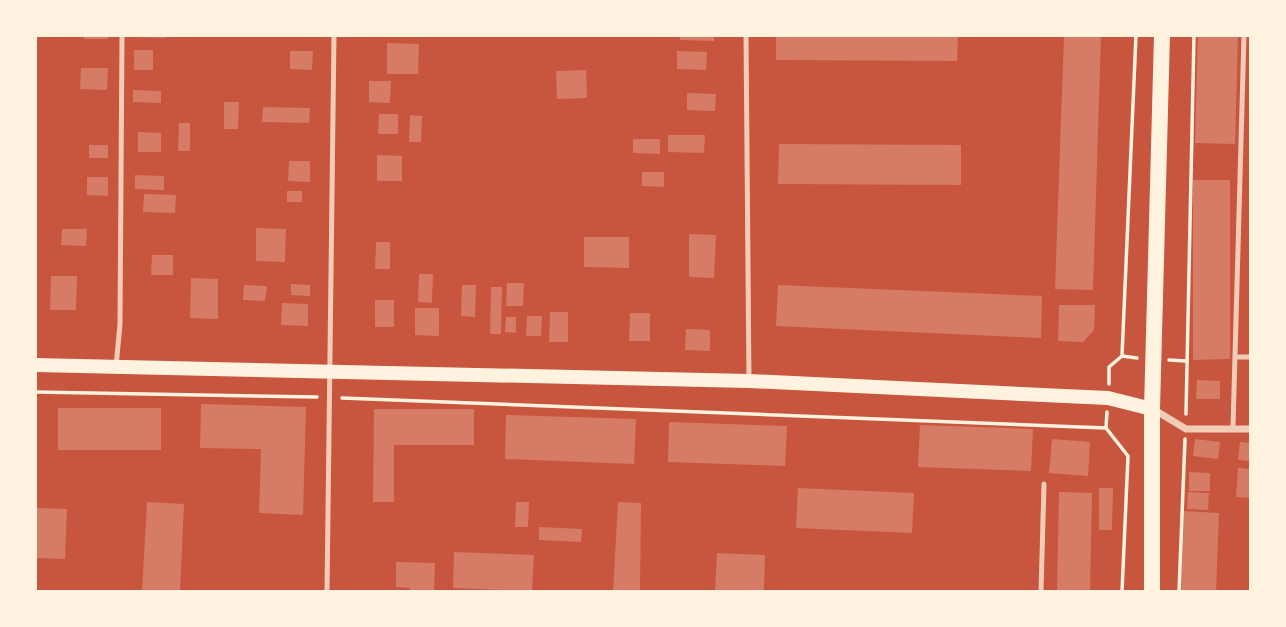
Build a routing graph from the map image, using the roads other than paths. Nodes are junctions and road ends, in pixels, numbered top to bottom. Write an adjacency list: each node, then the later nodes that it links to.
1 (122, 35): 11 (lane)
2 (334, 35): 12 (lane)
3 (746, 35): 13 (lane)
4 (1162, 35): 14 (main road)
5 (1244, 35): 6 (lane)
6 (1243, 90): 7 (lane); 8 (lane)
7 (1251, 90)
8 (1237, 357): 9 (lane); 15 (lane)
9 (1251, 357)
10 (35, 365): 11 (main road)
11 (116, 367): 12 (main road)
12 (330, 370): 13 (main road); 18 (lane)
13 (749, 381): 14 (main road)
14 (1152, 409): 15 (street); 20 (main road)
15 (1233, 427): 16 (street)
16 (1251, 429)
17 (1044, 484): 19 (lane)
18 (327, 592)
19 (1041, 592)
20 (1152, 592)

